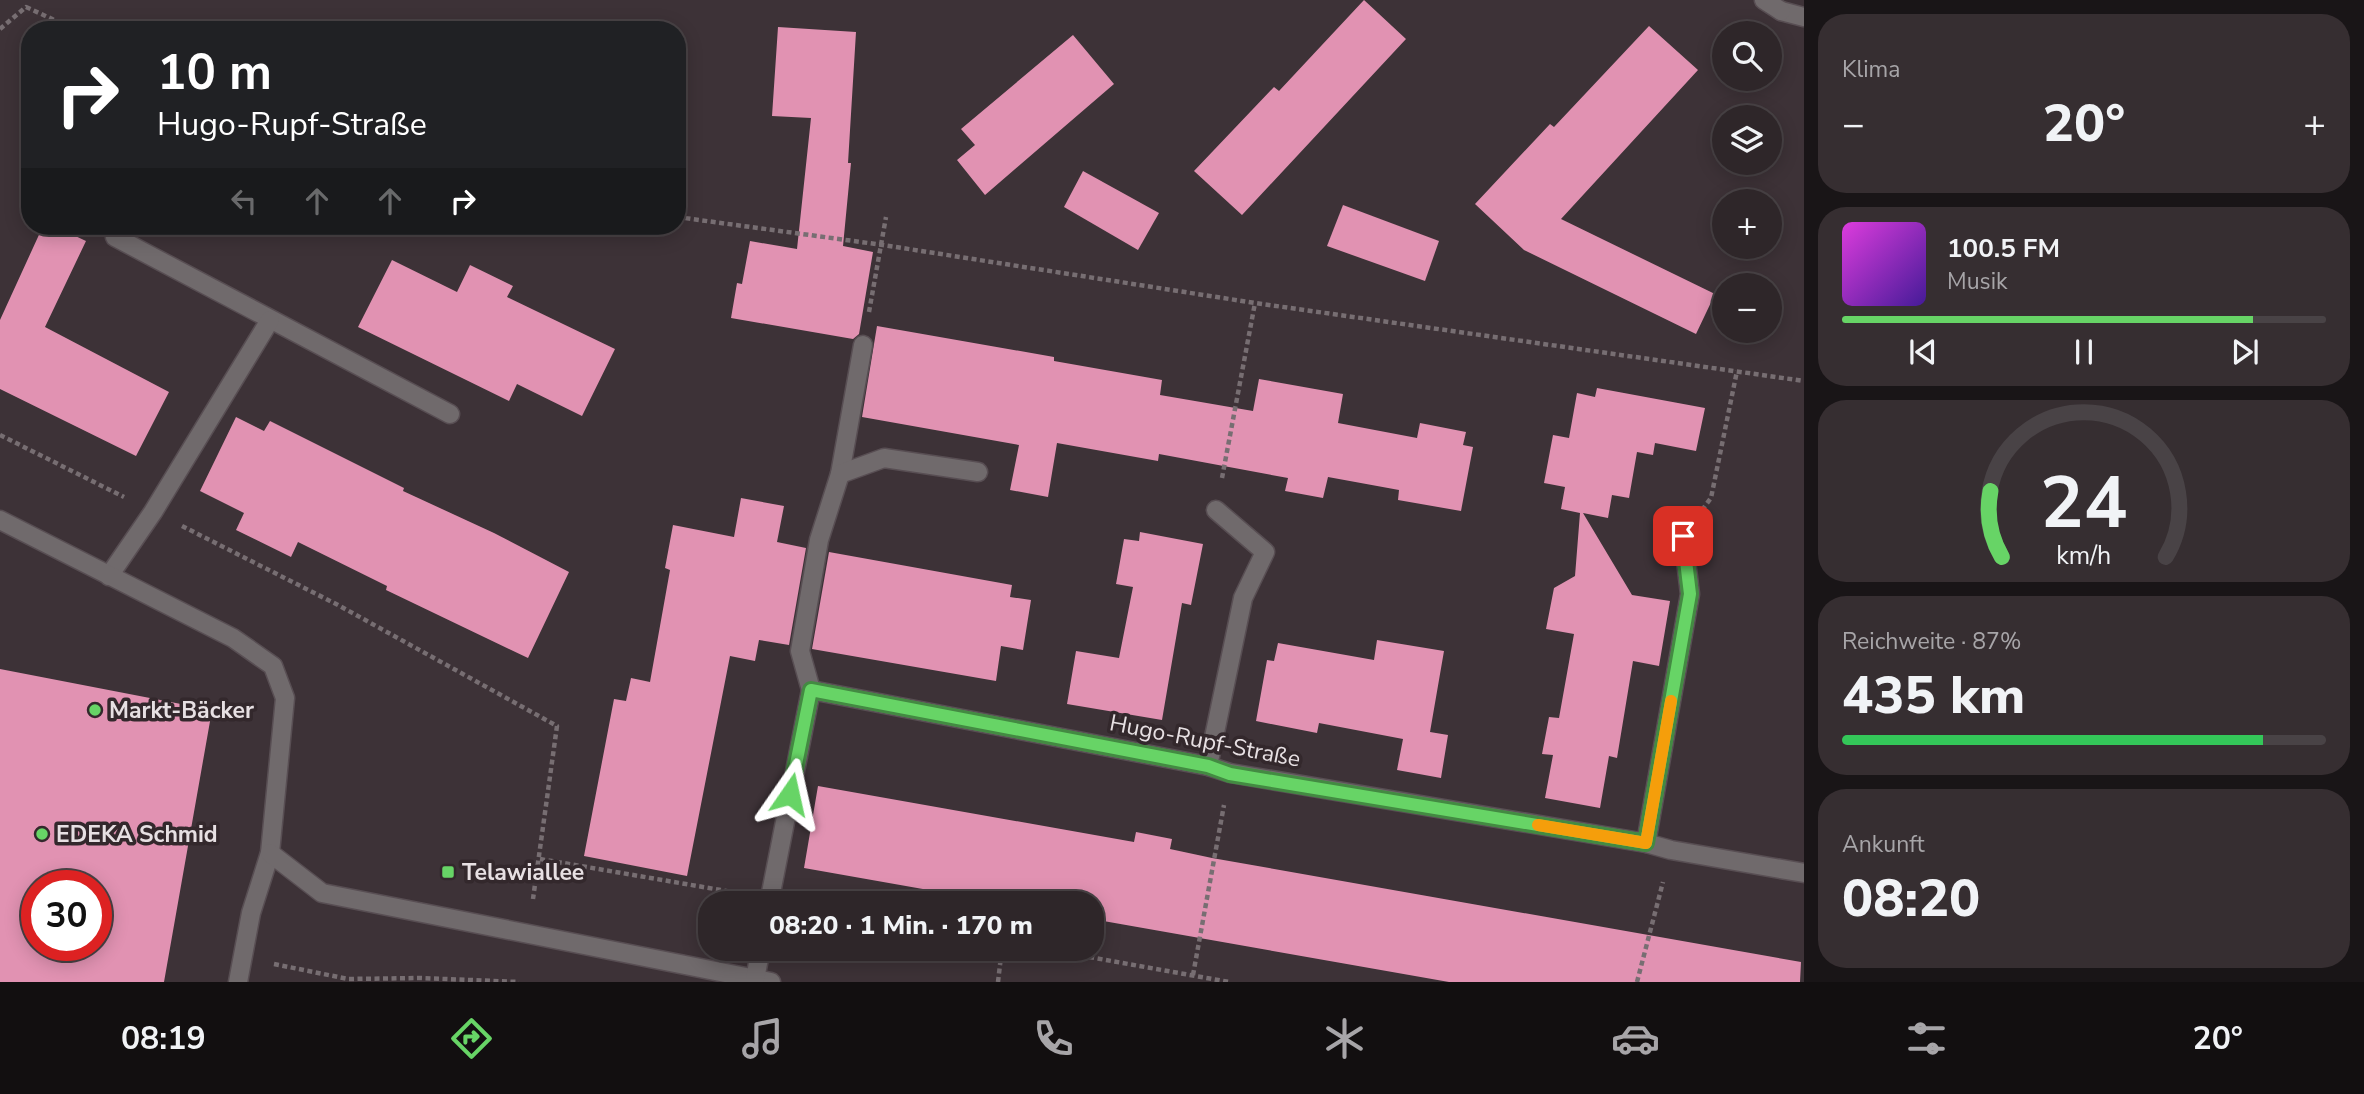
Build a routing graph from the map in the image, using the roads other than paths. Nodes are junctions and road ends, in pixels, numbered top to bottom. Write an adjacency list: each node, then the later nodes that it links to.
1 (1764, 0): 2 (street)
2 (1804, 17)
3 (115, 237): 4 (street)
4 (270, 320): 6 (street); 12 (street)
5 (863, 345): 8 (street)
6 (450, 414)
7 (978, 472): 8 (street)
8 (840, 474): 13 (street)
9 (1216, 510): 14 (street)
10 (0, 520): 12 (street)
11 (1683, 536): 15 (street)
12 (109, 576): 16 (street)
13 (811, 690): 14 (street, Hugo-Rupf-Straße); 18 (street)
14 (1208, 766): 15 (street, Hugo-Rupf-Straße)
15 (1646, 843): 17 (street, Hugo-Rupf-Straße)
16 (270, 853): 20 (street); 21 (street)
17 (1804, 873)
18 (771, 891)
19 (762, 961): 20 (street)
20 (763, 981)
21 (238, 982)

